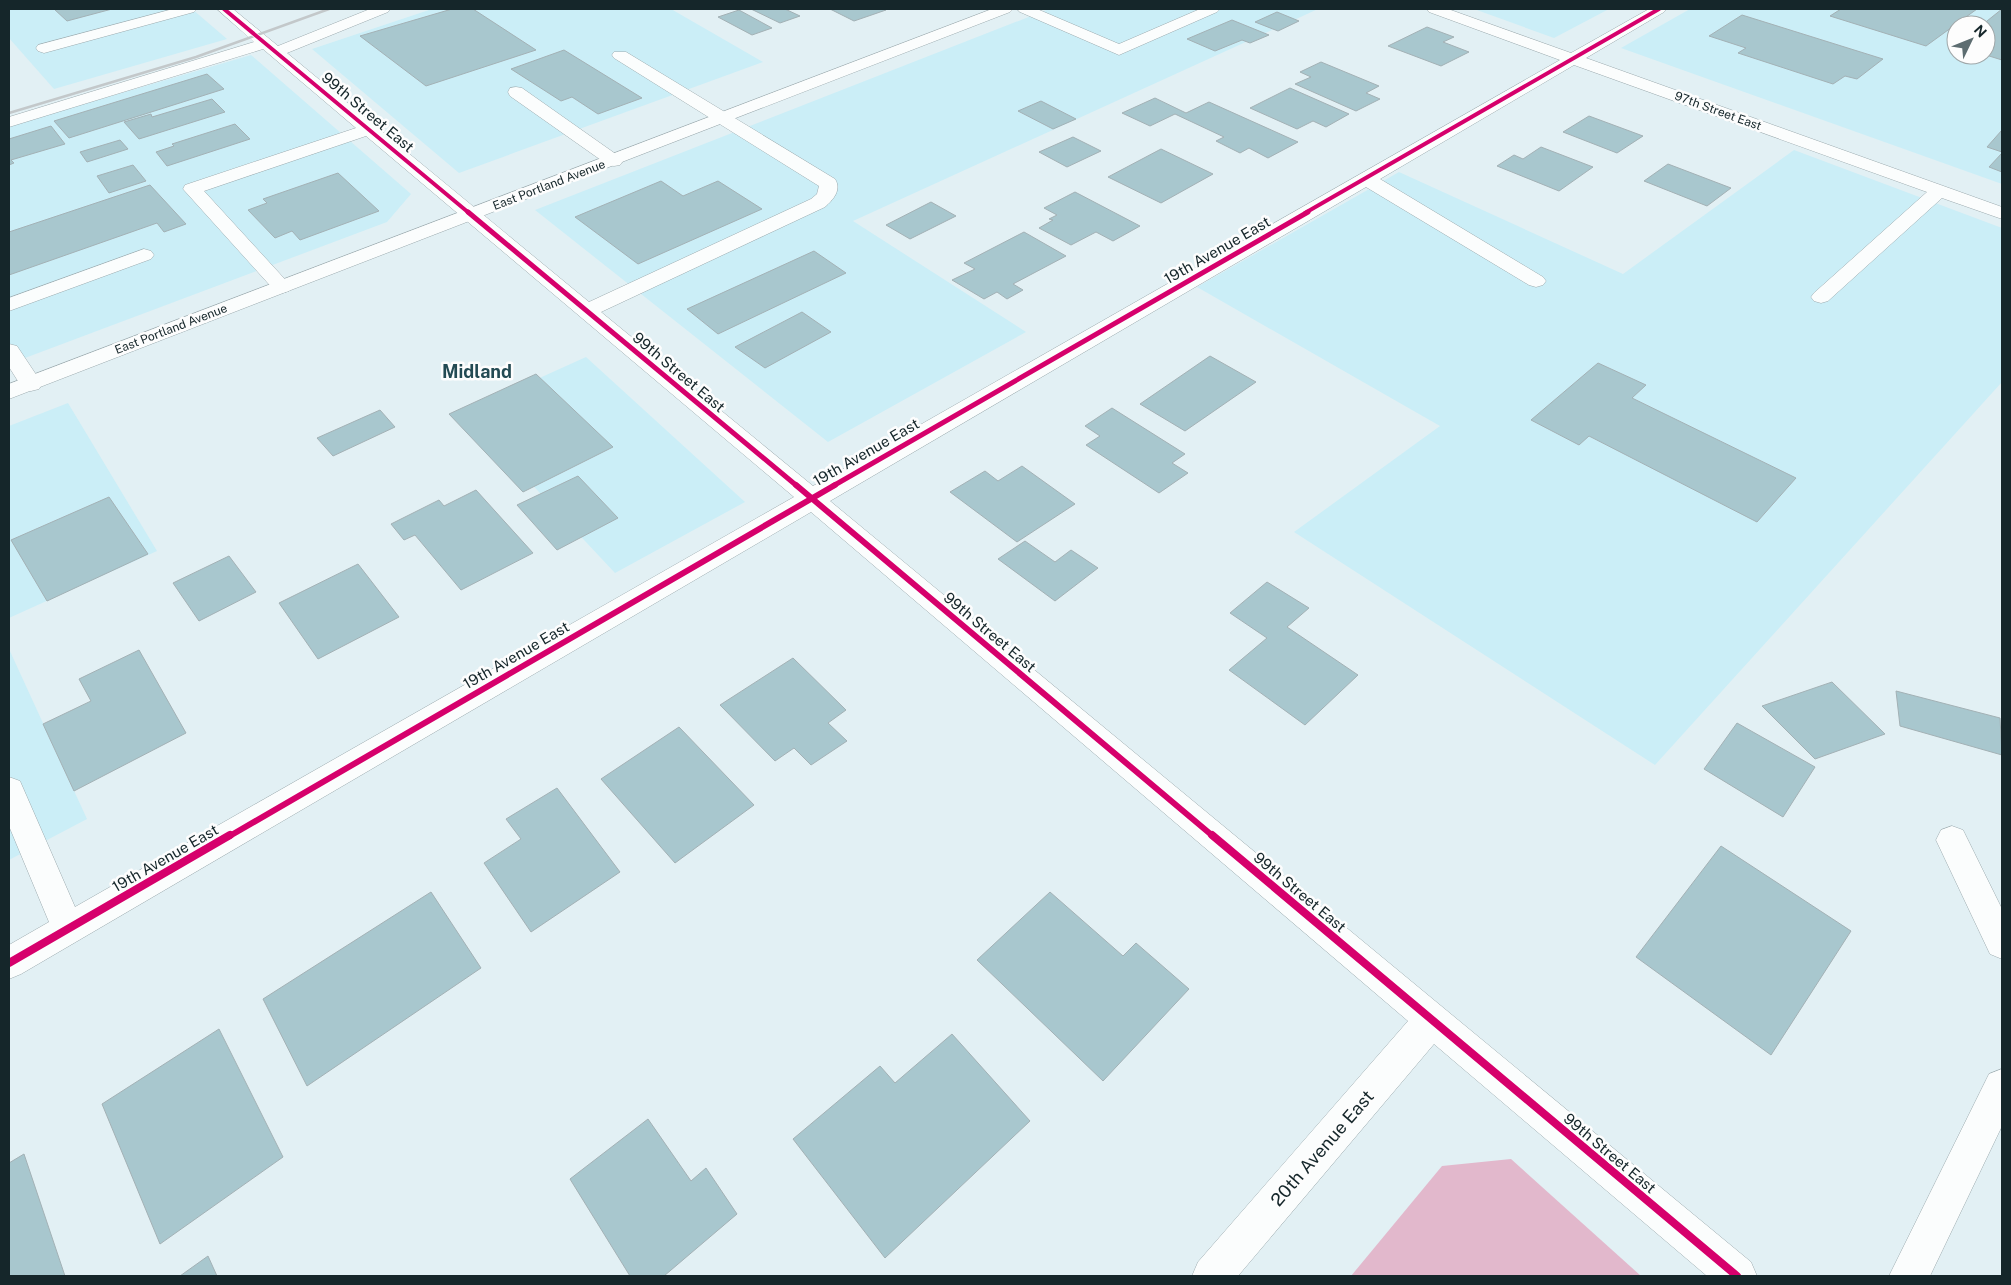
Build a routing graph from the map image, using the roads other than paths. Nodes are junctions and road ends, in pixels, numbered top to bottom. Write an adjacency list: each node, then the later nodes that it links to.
1 (189, 9): 9 (street)
2 (224, 9): 10 (street, 99th Street East)
3 (383, 9): 10 (street)
4 (1005, 9): 14 (street, East Portland Avenue)
5 (1025, 9): 6 (street)
6 (1212, 9)
7 (1434, 9): 12 (street, 97th Street East)
8 (1659, 9): 12 (street, 19th Avenue East)
9 (44, 48)
10 (271, 48): 15 (street); 16 (street, 99th Street East)
11 (620, 55): 14 (street)
12 (1572, 58): 18 (street, 19th Avenue East); 19 (street, 97th Street East)
13 (516, 92): 17 (street)
14 (723, 119): 17 (street, East Portland Avenue); 27 (street)
15 (9, 122)
16 (369, 129): 21 (street, 99th Street East); 24 (street)
17 (614, 161): 21 (street, East Portland Avenue)
18 (1365, 178): 23 (street); 31 (street, 19th Avenue East)
19 (1940, 190): 20 (street, 97th Street East); 25 (street)
20 (2002, 213)
21 (472, 215): 24 (street, East Portland Avenue); 27 (street, 99th Street East)
22 (144, 255): 26 (street)
23 (1536, 281)
24 (282, 287): 29 (street, East Portland Avenue)
25 (1821, 297)
26 (9, 305)
27 (587, 311): 31 (street, 99th Street East)
28 (9, 350): 29 (street)
29 (31, 384): 30 (street, East Portland Avenue)
30 (9, 392)
31 (811, 498): 34 (street, 19th Avenue East); 37 (street, 99th Street East)
32 (9, 790): 34 (street)
33 (1952, 840): 35 (street)
34 (68, 929): 36 (street, 19th Avenue East)
35 (2002, 943)
36 (9, 963)
37 (1432, 1020): 39 (street, 20th Avenue East); 40 (street, 99th Street East)
38 (2002, 1087): 41 (street)
39 (1212, 1276)
40 (1737, 1276)
41 (1909, 1276)

